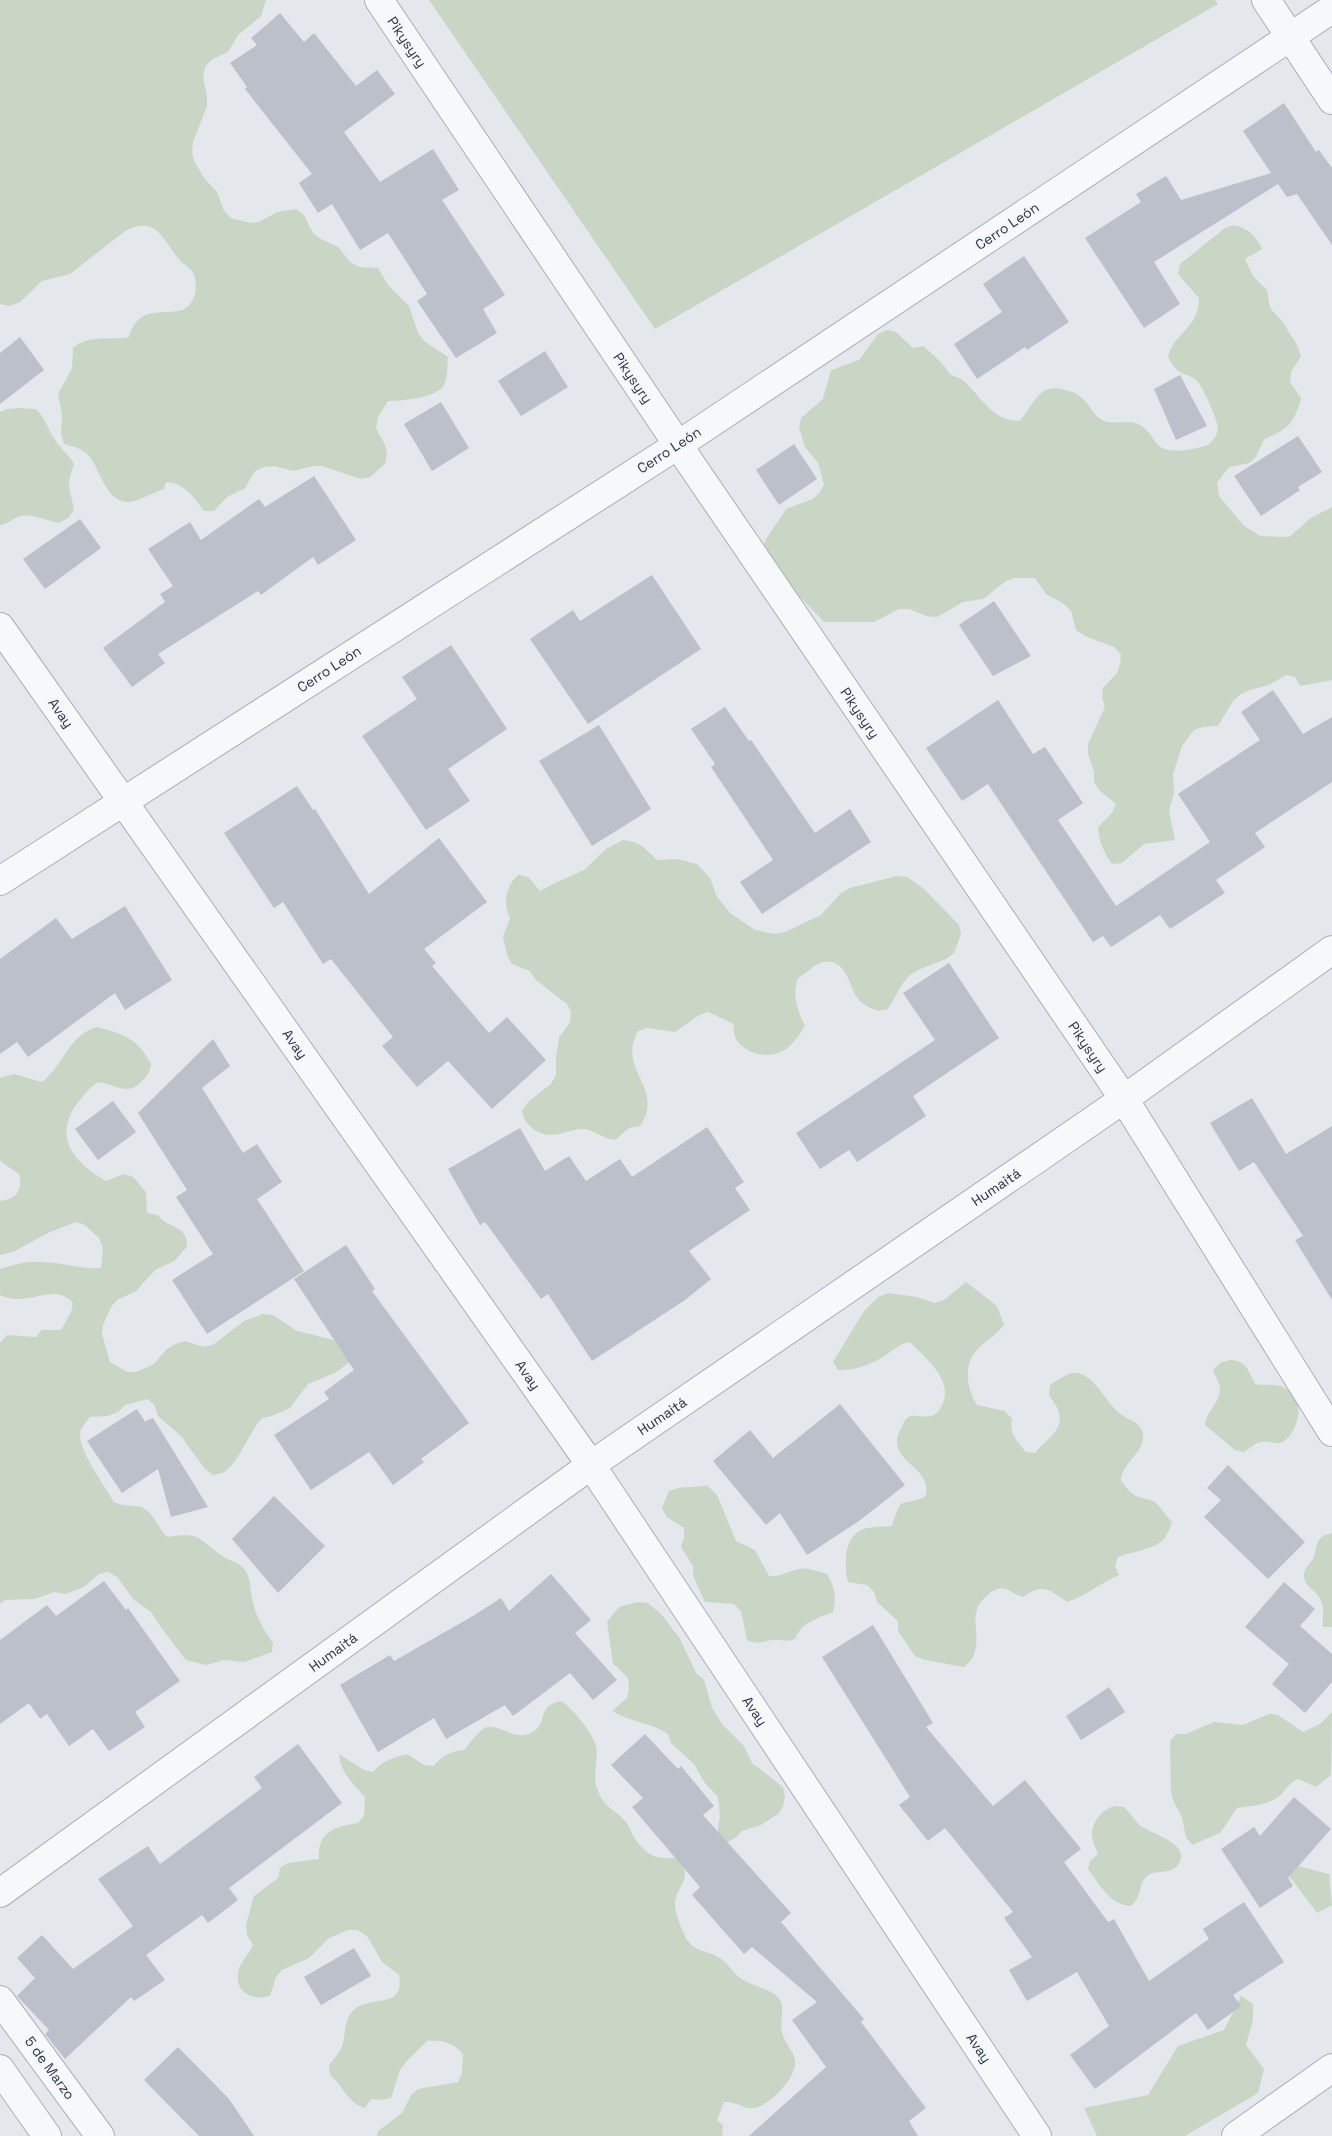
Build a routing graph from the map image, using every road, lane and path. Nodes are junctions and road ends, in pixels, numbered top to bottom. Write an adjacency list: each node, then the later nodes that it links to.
1 (379, 0): 6 (street, Pikysyry)
2 (1266, 0): 4 (street)
3 (1332, 9): 4 (street, Cerro León)
4 (1290, 37): 5 (street); 6 (street, Cerro León)
5 (1332, 100)
6 (678, 445): 8 (street, Cerro León); 11 (street, Pikysyry)
7 (0, 627): 8 (street, Avay)
8 (124, 800): 9 (street, Cerro León); 13 (street, Avay)
9 (0, 881)
10 (1332, 950): 11 (street, Humaitá)
11 (1124, 1099): 12 (street, Pikysyry); 13 (street, Humaitá)
12 (1332, 1432)
13 (591, 1465): 14 (street, Humaitá); 20 (street, Avay)
14 (0, 1893)
15 (0, 2000): 19 (street, 5 de Marzo)
16 (0, 2068): 18 (street)
17 (1332, 2068): 21 (street)
18 (47, 2136)
19 (100, 2136)
20 (1037, 2136)
21 (1236, 2136)

